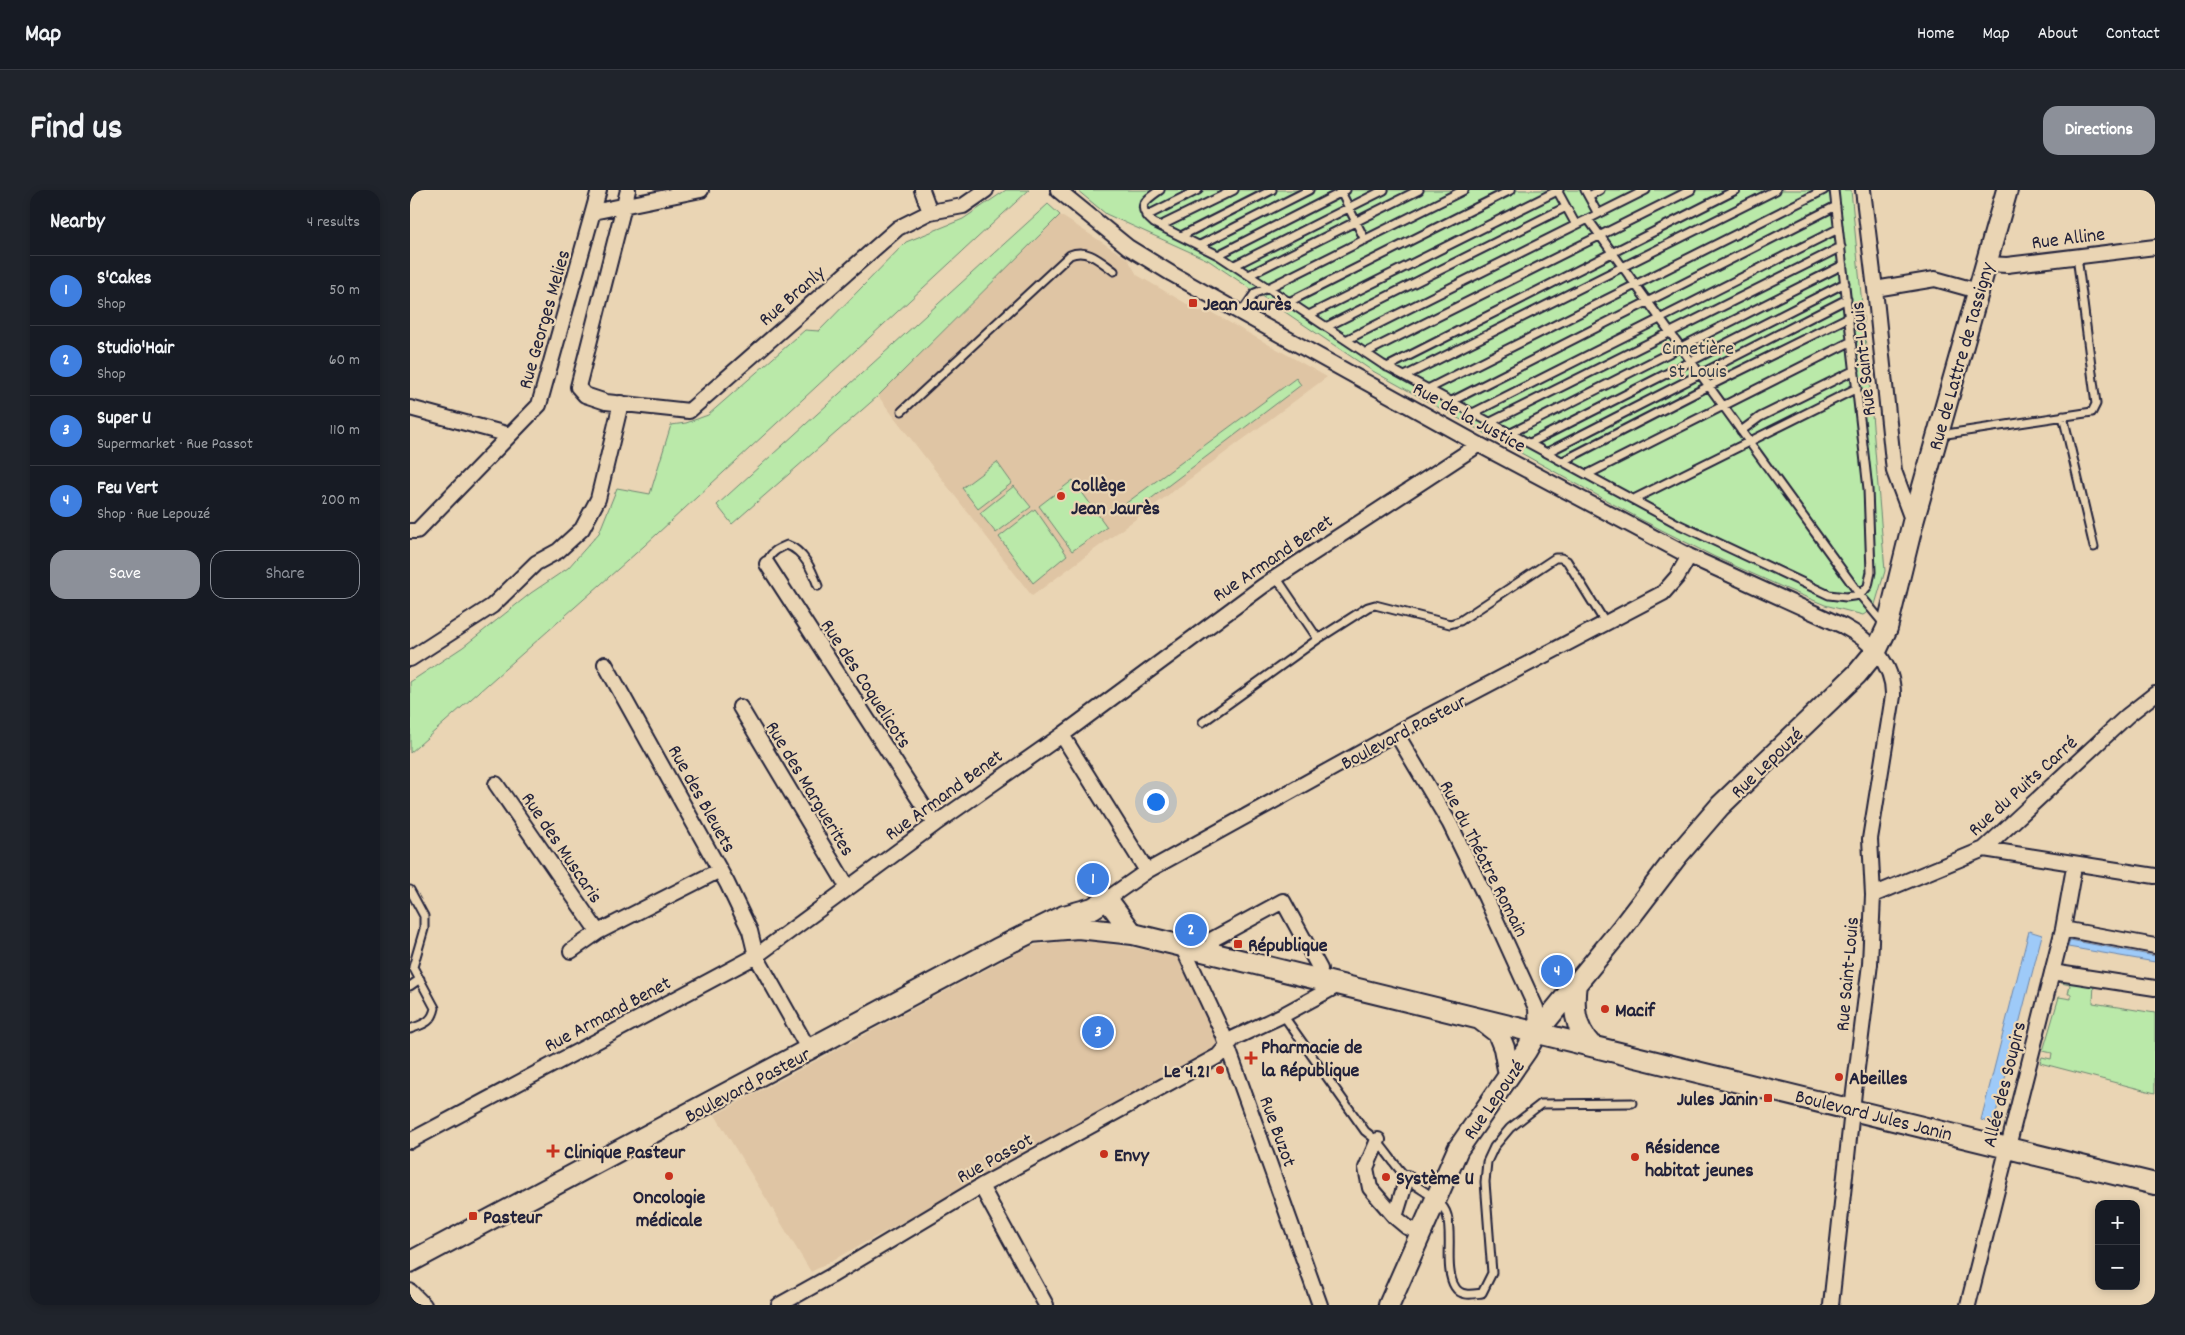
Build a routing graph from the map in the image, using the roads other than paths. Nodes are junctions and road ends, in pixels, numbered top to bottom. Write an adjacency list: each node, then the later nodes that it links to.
1 (599, 190): 32 (street, Rue Georges Melies)
2 (628, 190): 29 (street)
3 (701, 190): 29 (street)
4 (922, 190): 33 (street)
5 (986, 190): 33 (street, Rue Branly)
6 (1058, 190): 64 (street, Rue de la Justice)
7 (1160, 190): 35 (lane)
8 (1198, 190): 35 (lane)
9 (1234, 190): 39 (lane)
10 (1272, 190): 41 (lane)
11 (1309, 190): 44 (lane)
12 (1384, 190): 31 (lane)
13 (1419, 190): 37 (lane)
14 (1464, 190): 43 (lane)
15 (1512, 190): 62 (lane)
16 (1558, 190): 30 (lane); 65 (lane)
17 (1600, 190): 27 (lane)
18 (1646, 190): 34 (lane)
19 (1691, 190): 42 (lane)
20 (1736, 190): 47 (lane)
21 (1776, 190): 53 (lane)
22 (1824, 190): 57 (lane)
23 (1834, 190): 28 (lane)
24 (1863, 190): 59 (street, Rue Saint-Louis)
25 (2007, 190): 50 (main road, Rue de Lattre de Tassigny)
26 (1343, 191): 31 (lane); 48 (lane)
27 (1587, 193): 34 (lane)
28 (1836, 206): 40 (lane); 63 (lane)
29 (623, 207): 32 (street); 83 (street, Rue Branly)
30 (1566, 207): 38 (lane); 68 (lane)
31 (1349, 208): 37 (lane); 51 (lane)
32 (593, 212): 92 (street, Rue Georges Melies)
33 (930, 212): 83 (street, Rue Branly)
34 (1598, 214): 36 (lane)
35 (1146, 216): 39 (lane)
36 (1588, 219): 38 (lane); 42 (lane)
37 (1356, 222): 43 (lane); 55 (lane)
38 (1576, 225): 70 (lane)
39 (1160, 226): 41 (lane)
40 (1838, 229): 46 (lane); 67 (lane)
41 (1181, 236): 44 (lane)
42 (1600, 236): 47 (lane); 73 (lane)
43 (1365, 240): 58 (lane)
44 (1200, 245): 48 (lane)
45 (2155, 246): 49 (street, Rue Alline)
46 (1841, 247): 52 (lane); 69 (lane)
47 (1612, 253): 53 (lane); 75 (lane)
48 (1218, 255): 51 (lane)
49 (2077, 256): 50 (street, Rue Alline); 88 (lane)
50 (1986, 264): 60 (main road, Rue de Lattre de Tassigny)
51 (1235, 265): 55 (lane)
52 (1843, 265): 56 (lane); 72 (lane)
53 (1623, 267): 57 (lane); 78 (lane)
54 (1114, 271): 86 (lane)
55 (1249, 275): 58 (lane)
56 (1845, 283): 61 (lane); 74 (lane)
57 (1635, 284): 63 (lane); 80 (lane)
58 (1268, 288): 62 (lane); 64 (lane)
59 (1875, 289): 60 (street); 101 (street, Rue Saint-Louis)
60 (1978, 291): 93 (main road, Rue de Lattre de Tassigny)
61 (1847, 299): 66 (lane); 77 (lane)
62 (1289, 302): 65 (lane)
63 (1648, 302): 67 (lane); 82 (lane)
64 (1241, 313): 95 (street, Rue de la Justice)
65 (1309, 315): 68 (lane)
66 (1849, 317): 71 (lane); 79 (lane)
67 (1660, 319): 69 (lane); 87 (lane)
68 (1326, 327): 70 (lane)
69 (1670, 332): 72 (lane); 89 (lane)
70 (1346, 340): 73 (lane)
71 (1852, 342): 76 (lane); 84 (lane)
72 (1680, 347): 74 (lane); 91 (lane)
73 (1365, 353): 75 (lane)
74 (1691, 361): 77 (lane); 96 (lane)
75 (1387, 367): 78 (lane)
76 (1855, 370): 81 (lane); 90 (lane)
77 (1699, 373): 79 (lane); 97 (lane)
78 (1405, 376): 80 (lane)
79 (1709, 386): 84 (lane); 98 (lane)
80 (1428, 388): 82 (lane)
81 (1857, 388): 94 (lane); 108 (lane)
82 (1452, 402): 87 (lane)
83 (621, 403): 113 (street)
84 (1723, 406): 90 (lane); 99 (lane)
85 (410, 408): 92 (street)
86 (902, 411)
87 (1473, 412): 89 (lane)
88 (2063, 416): 93 (lane); 103 (lane)
89 (1491, 422): 91 (lane)
90 (1741, 431): 94 (lane)
91 (1511, 433): 96 (lane)
92 (510, 435): 102 (street, Rue Georges Melies)
93 (1937, 436): 101 (main road, Rue de Lattre de Tassigny)
94 (1749, 442): 100 (lane); 108 (lane)
95 (1476, 443): 104 (street, Rue de la Justice); 106 (street, Rue Armand Benet)
96 (1530, 443): 97 (lane)
97 (1548, 452): 98 (lane)
98 (1563, 460): 99 (lane)
99 (1588, 474): 100 (lane)
100 (1634, 499): 108 (lane)
101 (1913, 522): 110 (main road, Rue Lepouzé)
102 (410, 531)
103 (2094, 547)
104 (1689, 556): 109 (street, Boulevard Pasteur); 112 (street, Rue de la Justice)
105 (766, 564): 107 (lane); 121 (street, Rue des Coquelicots)
106 (1276, 577): 111 (lane); 119 (street, Rue Armand Benet)
107 (818, 586)
108 (1860, 595): 110 (lane)
109 (1606, 624): 111 (lane); 118 (street, Boulevard Pasteur)
110 (1887, 628): 112 (main road, Rue Lepouzé)
111 (1318, 639): 117 (lane)
112 (1876, 651): 129 (street, Rue Saint-Louis); 144 (main road, Rue Lepouzé)
113 (410, 659)
114 (605, 664): 123 (street, Rue des Bleuets)
115 (2155, 694): 122 (street, Rue du Puits Carré)
116 (740, 707): 127 (street, Rue des Marguerites)
117 (1203, 722)
118 (1396, 734): 124 (street, Boulevard Pasteur); 150 (street, Rue du Théatre Romain)
119 (1062, 735): 121 (street, Rue Armand Benet); 124 (street)
120 (496, 784): 132 (street, Rue des Muscaris)
121 (935, 824): 127 (street, Rue Armand Benet)
122 (1984, 849): 126 (street); 129 (street, Rue du Puits Carré)
123 (720, 870): 132 (street, Rue des Muscaris); 139 (street, Rue des Bleuets)
124 (1147, 871): 130 (street, Boulevard Pasteur)
125 (2073, 873): 131 (street, Allée des Soupirs)
126 (2155, 876)
127 (848, 888): 139 (street, Rue Armand Benet)
128 (411, 893): 141 (lane)
129 (1873, 894): 156 (street, Rue Saint-Louis)
130 (1107, 899): 133 (main road, Boulevard Pasteur); 134 (main road)
131 (2063, 929): 136 (street); 140 (street, Allée des Soupirs)
132 (598, 932): 137 (street, Rue des Muscaris)
133 (1030, 932): 134 (main road, Boulevard Jules Janin); 153 (main road, Boulevard Pasteur)
134 (1133, 934): 135 (main road, Boulevard Jules Janin)
135 (1182, 946): 138 (main road, Boulevard Jules Janin); 151 (street, Rue Buzot)
136 (2155, 946)
137 (571, 951)
138 (1210, 953): 142 (main road, Boulevard Jules Janin); 142 (street)
139 (756, 956): 153 (street, Rue des Bleuets); 158 (street, Rue Armand Benet)
140 (2052, 972): 146 (street); 159 (street, Allée des Soupirs)
141 (420, 979): 145 (lane); 149 (lane)
142 (1318, 979): 143 (main road, Boulevard Jules Janin)
143 (1340, 984): 147 (street, Rue Passot); 148 (main road, Boulevard Jules Janin)
144 (1576, 984): 150 (main road, Rue Lepouzé); 152 (main road)
145 (410, 986)
146 (2155, 988)
147 (1283, 1015): 151 (street, Rue Passot); 157 (lane)
148 (1480, 1018): 150 (main road, Boulevard Jules Janin); 154 (main road)
149 (410, 1029)
150 (1537, 1032): 152 (main road, Boulevard Jules Janin); 154 (main road, Rue Lepouzé)
151 (1227, 1044): 162 (street, Rue Passot); 172 (street, Rue Buzot)
152 (1591, 1046): 156 (main road, Boulevard Jules Janin)
153 (809, 1050): 166 (main road, Boulevard Pasteur)
154 (1509, 1075): 163 (main road, Rue Lepouzé)
155 (1632, 1103): 163 (lane)
156 (1852, 1109): 159 (main road, Boulevard Jules Janin); 173 (street, Rue Saint-Louis)
157 (1378, 1140): 160 (lane); 164 (street)
158 (410, 1141)
159 (2008, 1147): 161 (main road, Boulevard Jules Janin); 174 (street, Allée des Soupirs)
160 (1407, 1178): 163 (lane); 164 (street)
161 (2155, 1184)
162 (981, 1186): 170 (street, Rue Passot); 171 (street)
163 (1435, 1198): 165 (main road, Rue Lepouzé)
164 (1395, 1217): 165 (street)
165 (1420, 1232): 168 (main road, Rue Lepouzé)
166 (410, 1262)
167 (410, 1290): 169 (street)
168 (1391, 1304)
169 (424, 1305)
170 (779, 1305)
171 (1046, 1305)
172 (1320, 1305)
173 (1831, 1305)
174 (1968, 1305)

